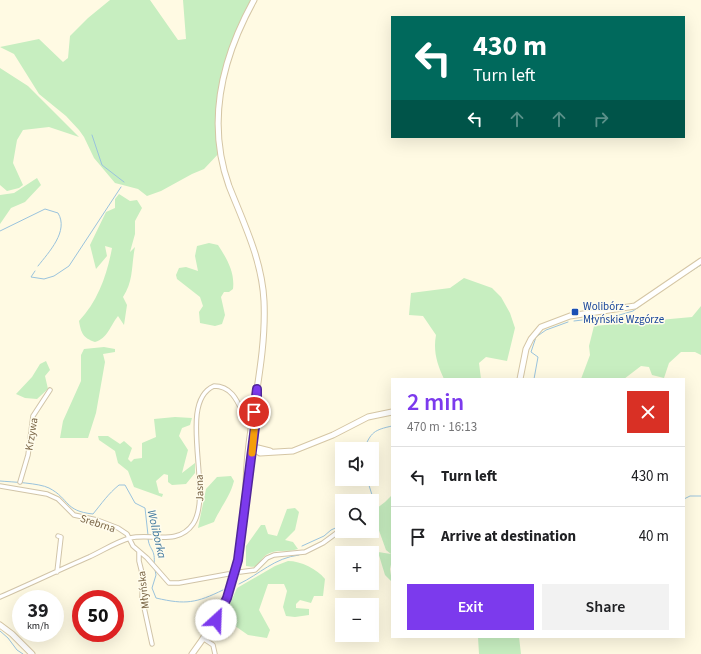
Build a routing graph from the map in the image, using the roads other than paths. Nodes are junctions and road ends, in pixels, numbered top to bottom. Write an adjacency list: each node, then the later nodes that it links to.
1 (254, 0): 7 (main road)
2 (701, 261): 3 (main road)
3 (520, 378)
4 (50, 390): 11 (street, Krzywa)
5 (391, 412): 8 (main road)
6 (243, 413): 16 (street, Jasna)
7 (253, 445): 8 (main road); 9 (main road); 10 (main road); 13 (main road)
8 (276, 452): 9 (main road)
9 (263, 453): 10 (main road)
10 (251, 463): 13 (main road)
11 (20, 482)
12 (0, 486): 16 (street, Srebrna)
13 (246, 494): 23 (main road)
14 (335, 534): 19 (street)
15 (58, 536): 18 (street)
16 (129, 539): 17 (street); 18 (street, Jasna)
17 (140, 552): 20 (street); 24 (street, Młyńska)
18 (57, 572): 21 (street, Jasna)
19 (240, 572)
20 (228, 574)
21 (0, 597)
22 (0, 625): 25 (main road)
23 (204, 639): 26 (main road); 27 (street)
24 (152, 644)
25 (32, 654)
26 (192, 654)
27 (215, 654)

